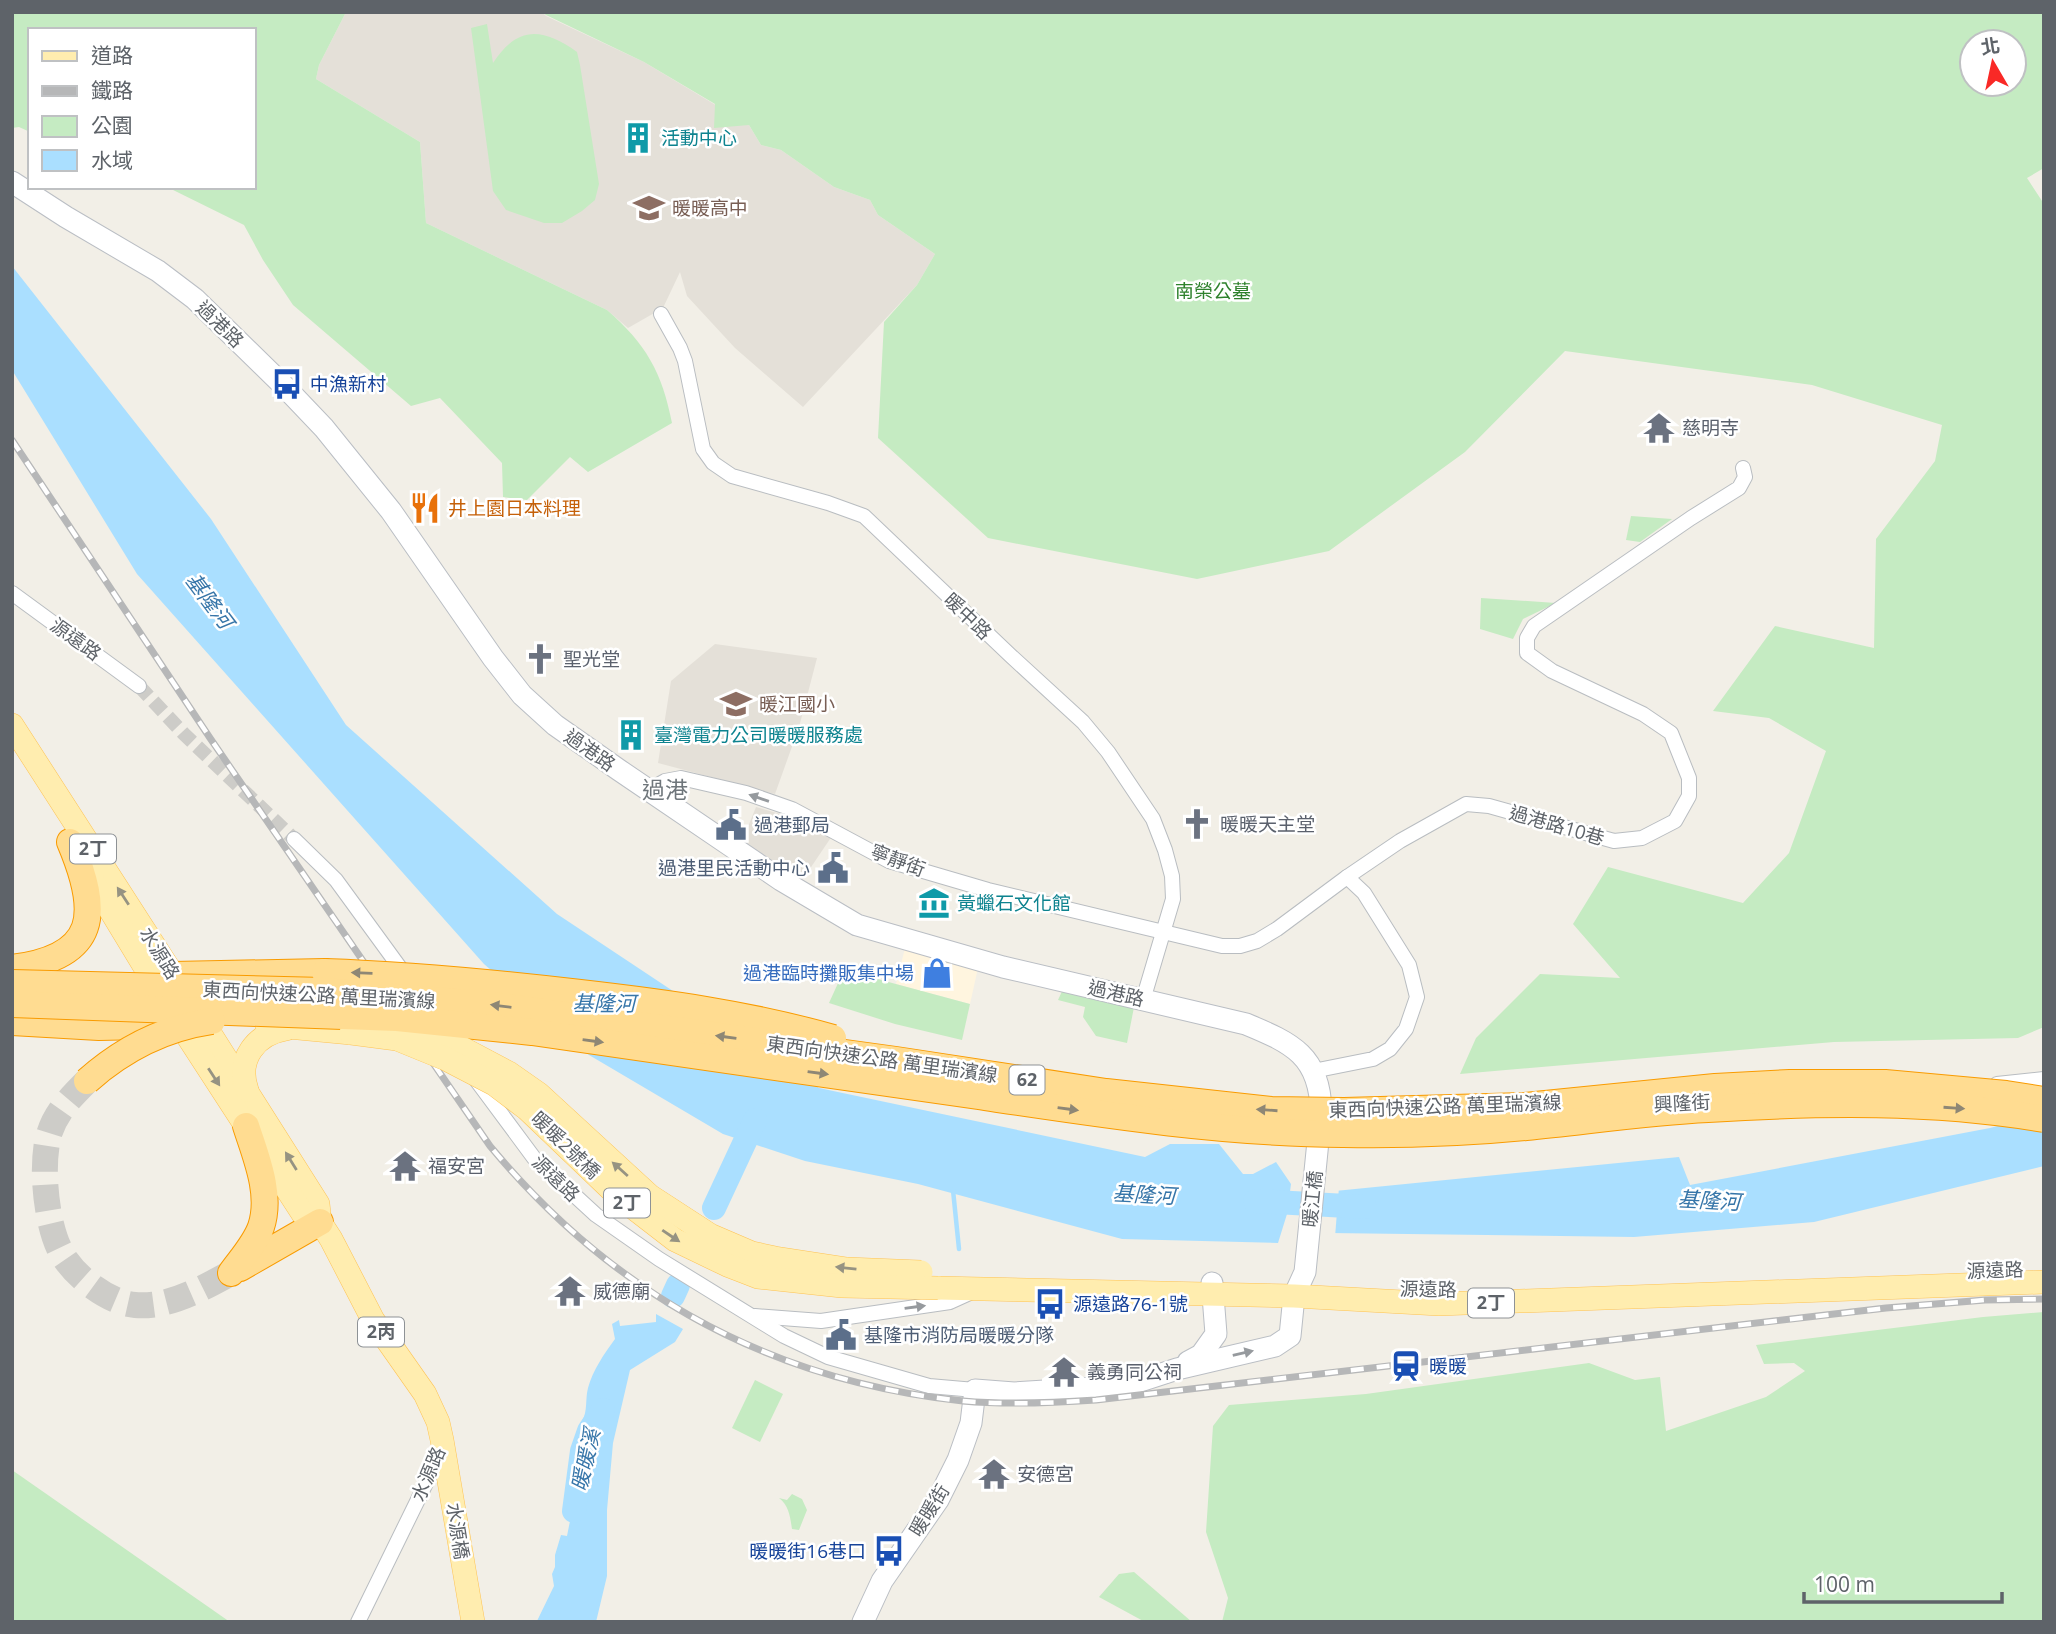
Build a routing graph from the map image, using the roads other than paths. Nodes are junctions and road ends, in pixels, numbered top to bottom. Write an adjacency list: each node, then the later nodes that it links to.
1 (12, 182): 8 (street, 過港路)
2 (661, 314): 12 (street, 暖中路)
3 (1743, 468): 11 (street, 過港路10巷)
4 (12, 593): 5 (street, 源遠路)
5 (139, 687)
6 (12, 725): 14 (main road, 水源路 / 2丁, one-way to 6)
7 (12, 750): 10 (main road, 水源路 / 2丁)
8 (649, 790): 12 (street, 寧靜街, one-way to 8); 16 (street, 過港路)
9 (295, 839): 39 (street, 源遠路)
10 (70, 842): 13 (highway); 14 (main road, 水源路 / 2丁)
11 (1347, 877): 12 (street, 寧靜街); 24 (street)
12 (1163, 931): 16 (street, 暖中路)
13 (12, 969): 14 (highway)
14 (161, 974): 19 (main road, 水源路 / 2丁); 20 (main road, 2丁); 23 (highway, one-way to 14, bridge)
15 (12, 983): 23 (highway, 東西向快速公路 萬里瑞濱線 / 62, one-way to 15, bridge)
16 (1143, 1000): 24 (street, 過港路)
17 (12, 1004): 20 (highway, 東西向快速公路 萬里瑞濱線 / 62, bridge)
18 (12, 1011): 19 (highway)
19 (189, 1019): 21 (highway); 22 (main road, 2丁); 27 (main road, 水源路 / 2丙); 30 (main road, 水源路 / 2丙, one-way to 30)
20 (358, 1021): 22 (main road, 2丁); 26 (highway, bridge); 29 (highway, 東西向快速公路 萬里瑞濱線 / 62, one-way to 29, bridge); 34 (main road, 暖暖2號橋 / 2丁, bridge)
21 (12, 1022)
22 (303, 1028): 27 (main road)
23 (897, 1060): 28 (highway, 東西向快速公路 萬里瑞濱線 / 62, one-way to 23, bridge)
24 (1313, 1071): 31 (street, 過港路)
25 (2044, 1079): 31 (street, 興隆街)
26 (87, 1081)
27 (250, 1097): 32 (main road, 水源路 / 2丙, one-way to 27)
28 (2044, 1100)
29 (2044, 1119)
30 (246, 1126): 32 (main road, 水源路 / 2丙); 32 (highway)
31 (1320, 1126): 36 (street, 暖江橋)
32 (320, 1222): 42 (main road, 水源路 / 2丙)
33 (2044, 1268): 36 (main road, 源遠路 / 2丁)
34 (938, 1281): 37 (main road, 源遠路 / 2丁); 38 (main road, 源遠路 / 2丁)
35 (2044, 1282): 36 (main road, 源遠路 / 2丁)
36 (1299, 1284): 37 (main road, 源遠路 / 2丁); 40 (street, one-way to 36)
37 (1212, 1288): 38 (main road, 源遠路 / 2丁); 40 (street)
38 (979, 1289): 39 (street, 源遠路, one-way to 38)
39 (750, 1315): 41 (street)
40 (1177, 1369): 41 (street)
41 (975, 1390): 45 (street, 暖暖街)
42 (442, 1440): 43 (street, 水源路); 44 (main road, 水源橋 / 2丙)
43 (358, 1622)
44 (473, 1622)
45 (863, 1622)

